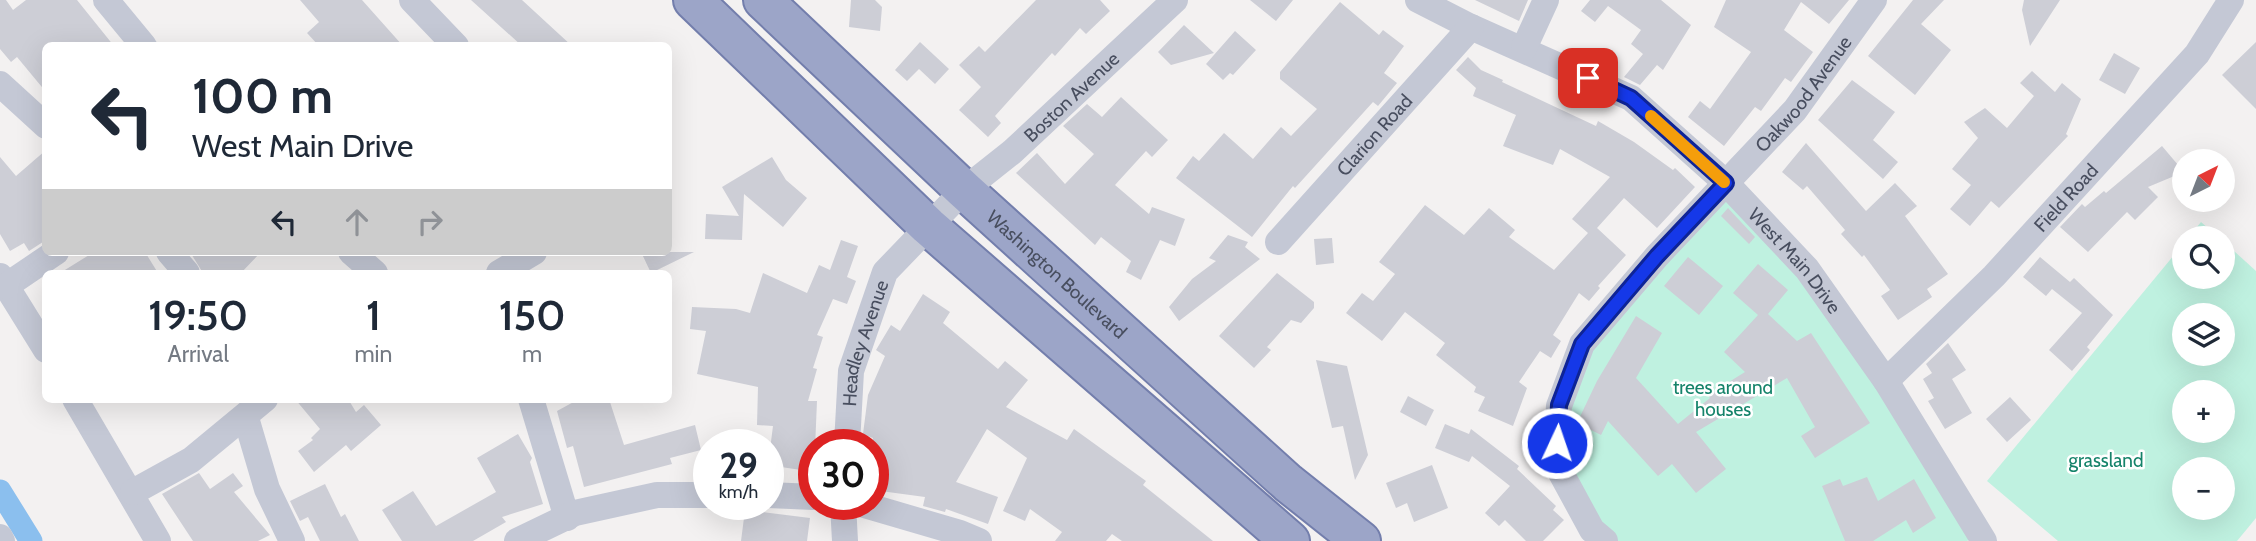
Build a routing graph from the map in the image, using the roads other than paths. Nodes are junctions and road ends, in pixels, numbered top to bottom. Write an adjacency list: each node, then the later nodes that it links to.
1 (107, 0): 11 (street)
2 (412, 0): 12 (street)
3 (693, 0): 18 (highway)
4 (763, 0): 17 (highway, Washington Boulevard)
5 (1175, 0): 17 (street, Boston Avenue)
6 (1418, 0): 10 (street, West Main Drive)
7 (1546, 0): 13 (street)
8 (1874, 0): 16 (street, Oakwood Avenue)
9 (2231, 0): 29 (street, Field Road)
10 (1471, 27): 13 (street, West Main Drive); 19 (street, Clarion Road)
11 (141, 42)
12 (452, 42)
13 (1524, 48): 16 (street, West Main Drive)
14 (0, 84): 15 (street)
15 (42, 122)
16 (1726, 183): 29 (street, West Main Drive); 48 (street, Oakwood Avenue)
17 (964, 190): 18 (street, Headley Avenue); 47 (highway, Washington Boulevard)
18 (928, 226): 34 (street, Headley Avenue); 46 (highway)
19 (1278, 242)
20 (50, 256): 27 (street)
21 (172, 256): 24 (street)
22 (356, 256): 25 (street)
23 (527, 256): 26 (street)
24 (184, 270)
25 (372, 270)
26 (504, 270)
27 (3, 281): 28 (street)
28 (42, 344)
29 (1886, 381): 40 (street, West Main Drive)
30 (77, 403): 35 (street)
31 (261, 403): 33 (street)
32 (532, 403): 38 (street)
33 (246, 418): 35 (street); 42 (street)
34 (848, 429)
35 (133, 492): 41 (street)
36 (693, 495): 38 (street)
37 (889, 513): 45 (street)
38 (567, 518): 43 (street)
39 (842, 520): 44 (street)
40 (1977, 539)
41 (158, 541)
42 (292, 541)
43 (517, 541)
44 (845, 541)
45 (979, 541)
46 (1290, 541)
47 (1361, 541)
48 (1605, 541)

